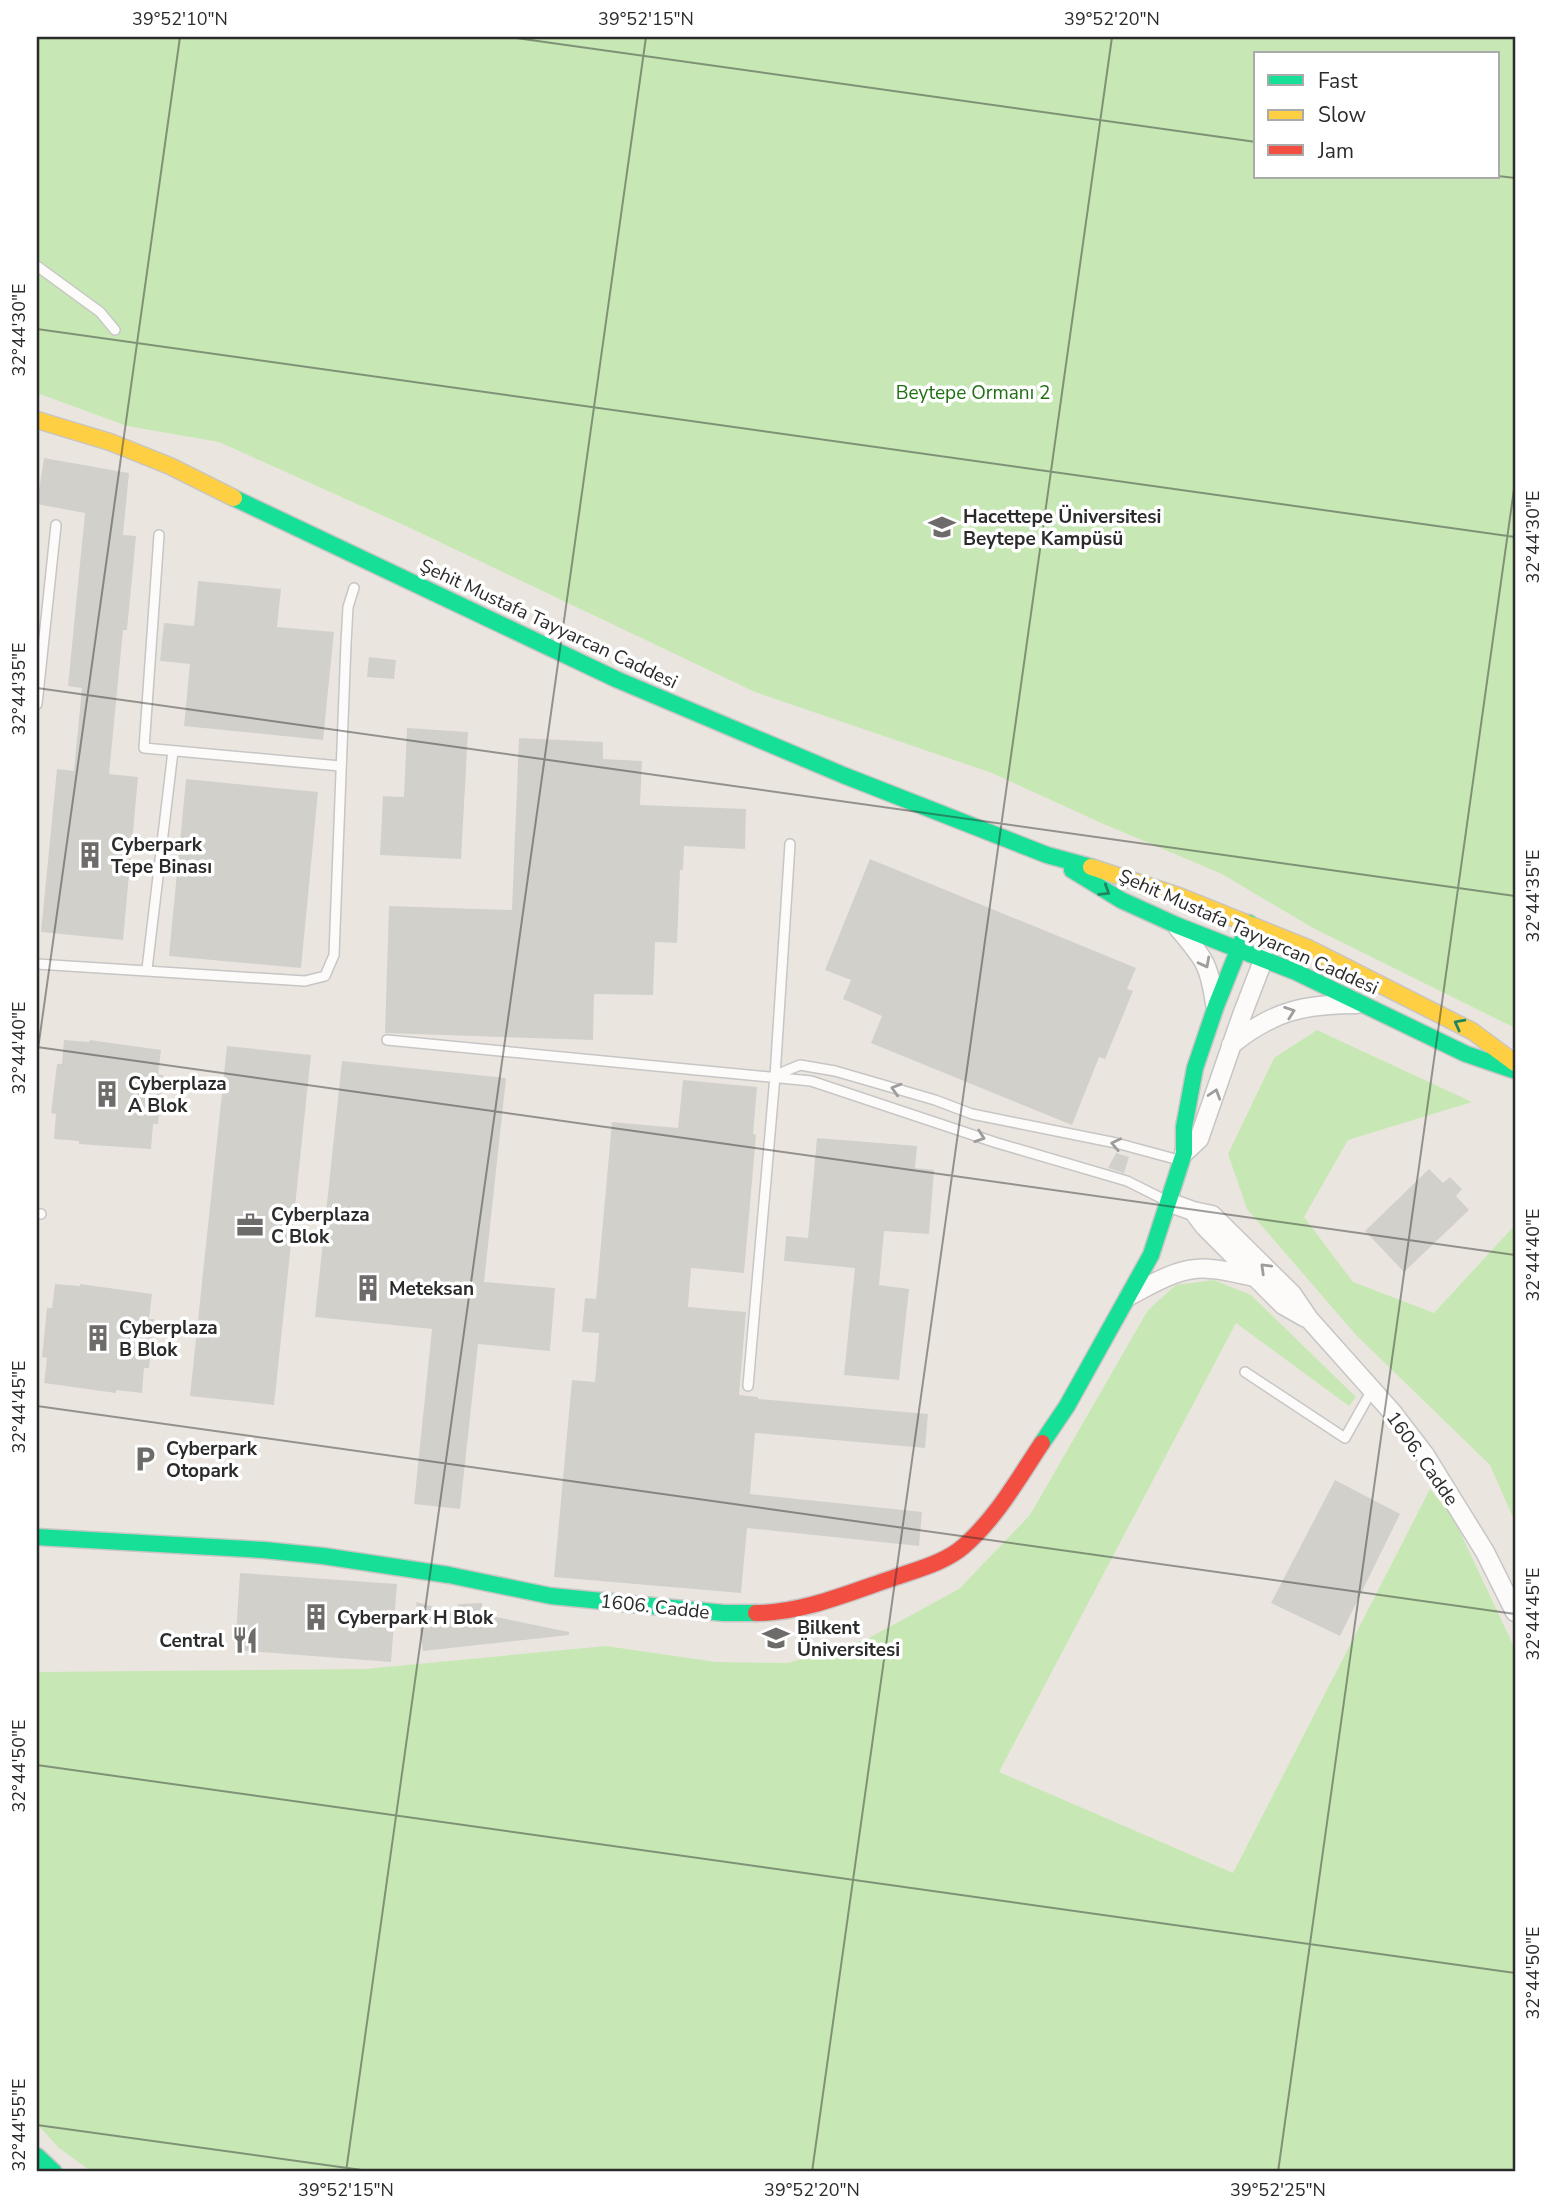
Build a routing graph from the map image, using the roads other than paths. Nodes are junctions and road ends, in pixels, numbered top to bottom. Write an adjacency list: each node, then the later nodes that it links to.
1 (37, 266): 2 (lane)
2 (115, 330)
3 (37, 421): 11 (main road, Şehit Mustafa Tayyarcan Caddesi)
4 (56, 525): 7 (lane)
5 (159, 535): 8 (lane)
6 (354, 588): 9 (lane)
7 (37, 704)
8 (173, 751): 9 (lane); 18 (lane)
9 (340, 766): 18 (lane)
10 (790, 844): 25 (lane)
11 (1047, 855): 12 (main road, Şehit Mustafa Tayyarcan Caddesi); 13 (main road, Şehit Mustafa Tayyarcan Caddesi, one-way to 13)
12 (1249, 923): 14 (main road, Şehit Mustafa Tayyarcan Caddesi); 15 (main road)
13 (1176, 925): 15 (main road, Şehit Mustafa Tayyarcan Caddesi); 20 (street, one-way to 20)
14 (1274, 934): 16 (main road); 23 (main road, Şehit Mustafa Tayyarcan Caddesi, one-way to 14)
15 (1239, 949): 16 (main road, Şehit Mustafa Tayyarcan Caddesi); 20 (main road)
16 (1264, 958): 19 (main road, Şehit Mustafa Tayyarcan Caddesi); 22 (street)
17 (37, 964): 18 (lane)
18 (147, 969)
19 (1363, 1004): 22 (street, one-way to 19); 24 (main road, Şehit Mustafa Tayyarcan Caddesi)
20 (1216, 1009): 26 (main road)
21 (387, 1040): 25 (lane)
22 (1231, 1045): 26 (street, one-way to 22)
23 (1515, 1063)
24 (1515, 1070)
25 (775, 1076): 26 (lane, one-way to 25); 27 (lane, one-way to 27); 33 (lane)
26 (1183, 1157): 27 (main road)
27 (1168, 1202): 28 (street, 1606. Cadde); 30 (main road, 1606. Cadde)
28 (1193, 1211): 29 (street, 1606. Cadde); 31 (street, 1606. Cadde, one-way to 28)
29 (1254, 1277): 30 (street); 31 (street, 1606. Cadde)
30 (1129, 1296): 35 (main road, 1606. Cadde)
31 (1309, 1320): 34 (street, 1606. Cadde)
32 (1245, 1372): 34 (lane)
33 (748, 1386)
34 (1372, 1390): 36 (street, 1606. Cadde)
35 (37, 1537)
36 (1515, 1612)
37 (37, 2156): 38 (main road)
38 (54, 2172)

